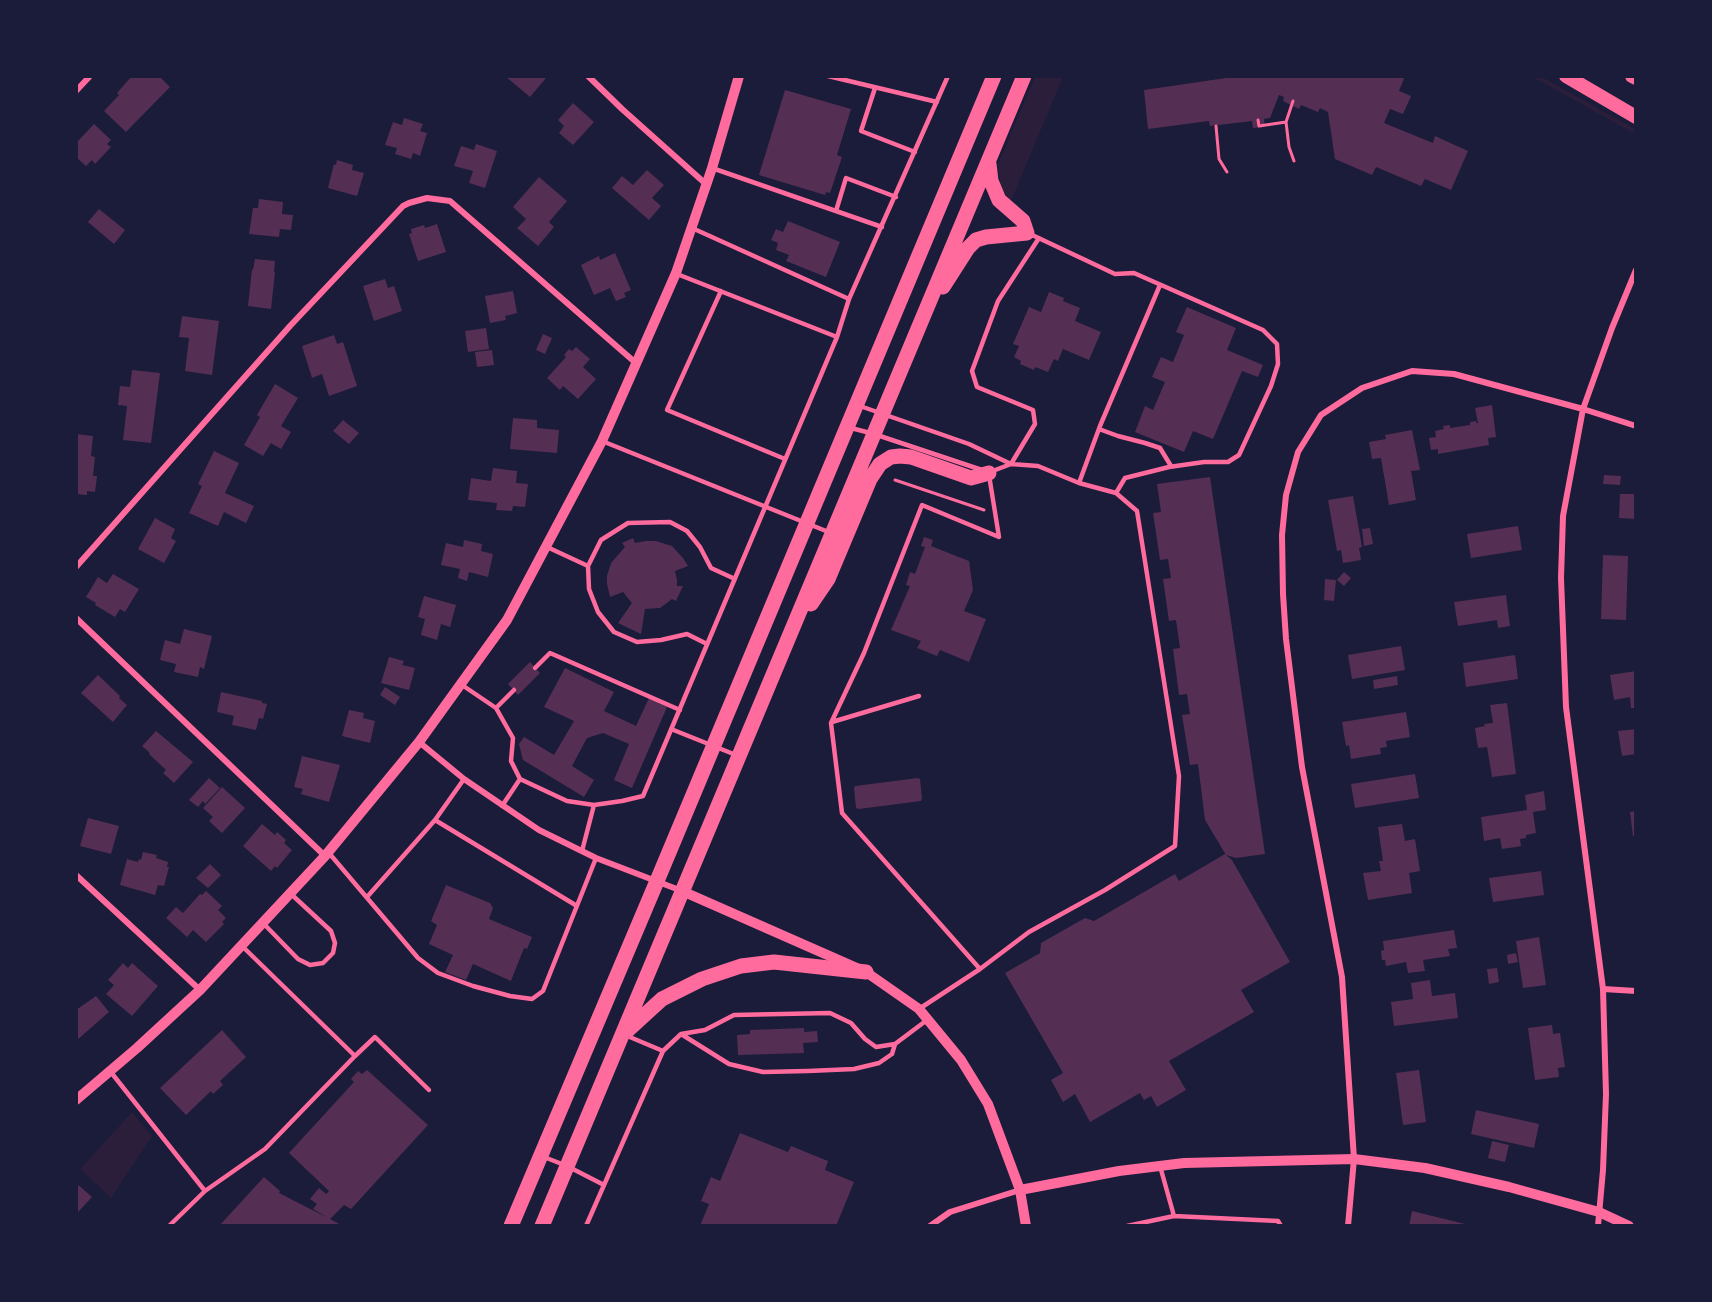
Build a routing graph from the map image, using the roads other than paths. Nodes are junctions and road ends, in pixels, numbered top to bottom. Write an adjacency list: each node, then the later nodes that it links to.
1 (90, 76): 10 (street)
2 (588, 76): 16 (street)
3 (740, 76): 15 (street)
4 (828, 76): 9 (lane)
5 (948, 76): 11 (lane)
6 (994, 76): 30 (highway)
7 (1024, 76): 14 (highway)
8 (1566, 76): 12 (main road)
9 (875, 88): 11 (lane); 13 (lane)
10 (76, 91)
11 (937, 102): 13 (lane)
12 (1635, 117)
13 (915, 152): 17 (lane)
14 (988, 161): 21 (highway); 27 (highway)
15 (712, 168): 16 (street); 18 (lane)
16 (707, 185): 20 (street)
17 (896, 197): 18 (lane); 19 (lane)
18 (836, 211): 19 (lane)
19 (882, 227): 26 (lane)
20 (692, 228): 23 (street); 26 (lane)
21 (1033, 236): 24 (lane); 27 (highway); 39 (lane)
22 (1635, 270): 31 (street)
23 (676, 273): 25 (lane); 29 (street)
24 (1160, 285): 35 (lane); 40 (lane)
25 (721, 291): 28 (lane); 38 (lane)
26 (849, 299): 28 (lane)
27 (930, 303): 32 (highway)
28 (837, 337): 38 (lane)
29 (637, 364): 37 (street); 49 (street)
30 (857, 405): 32 (lane); 34 (highway)
31 (1583, 409): 33 (street); 83 (street); 97 (street)
32 (882, 414): 36 (highway); 39 (lane)
33 (1635, 426)
34 (847, 427): 36 (lane); 45 (highway)
35 (1098, 429): 40 (lane); 42 (lane)
36 (874, 434): 41 (lane); 46 (highway)
37 (602, 441): 44 (lane); 47 (street)
38 (785, 459): 44 (lane)
39 (1011, 464): 41 (lane); 42 (lane)
40 (1171, 466): 43 (lane)
41 (989, 473): 52 (highway); 60 (lane)
42 (1079, 483): 43 (lane)
43 (1116, 493): 81 (lane)
44 (765, 506): 45 (lane); 50 (lane)
45 (806, 523): 46 (lane); 63 (highway)
46 (833, 534): 52 (highway)
47 (546, 547): 48 (lane); 55 (street)
48 (588, 566): 50 (lane); 53 (lane)
49 (76, 567)
50 (735, 579): 53 (lane)
51 (76, 618): 71 (street)
52 (791, 634): 64 (highway)
53 (708, 644): 59 (lane)
54 (535, 668): 59 (lane)
55 (461, 684): 58 (lane); 62 (street)
56 (514, 690): 58 (lane)
57 (919, 696): 60 (lane)
58 (496, 708): 66 (lane)
59 (680, 710): 61 (lane)
60 (831, 723): 81 (lane)
61 (671, 729): 63 (lane); 67 (lane)
62 (419, 742): 65 (street); 71 (street)
63 (713, 746): 64 (lane); 74 (highway)
64 (740, 756): 75 (highway)
65 (464, 779): 68 (street); 69 (lane)
66 (520, 779): 67 (lane); 68 (lane)
67 (594, 805): 70 (lane)
68 (502, 806): 70 (street)
69 (435, 820): 77 (lane); 78 (lane)
70 (582, 851): 72 (street)
71 (327, 854): 76 (street); 77 (lane)
72 (596, 858): 74 (street); 78 (lane)
73 (76, 875): 84 (street)
74 (657, 881): 75 (street); 96 (highway)
75 (682, 891): 82 (street); 88 (highway)
76 (291, 894): 79 (street); 79 (lane)
77 (367, 897): 78 (lane)
78 (577, 906)
79 (263, 923): 80 (street)
80 (242, 946): 84 (street); 92 (lane)
81 (980, 969): 86 (lane)
82 (866, 972): 86 (street); 88 (highway)
83 (1603, 989): 85 (street); 103 (street)
84 (200, 990): 93 (street)
85 (1635, 991)
86 (919, 1010): 87 (street)
87 (928, 1020): 90 (lane); 101 (street)
88 (622, 1034): 91 (lane); 98 (highway)
89 (681, 1034): 90 (lane); 90 (lane); 91 (lane)
90 (895, 1044)
91 (663, 1051): 100 (lane)
92 (356, 1056): 94 (lane); 102 (lane)
93 (110, 1071): 95 (street); 102 (lane)
94 (429, 1090)
95 (76, 1100)
96 (540, 1155): 98 (lane); 106 (highway)
97 (1354, 1160): 99 (street); 103 (street); 113 (street)
98 (567, 1166): 100 (lane); 107 (highway)
99 (1160, 1166): 101 (street); 104 (lane)
100 (604, 1185): 108 (lane)
101 (1020, 1190): 109 (street); 110 (street)
102 (205, 1191): 105 (lane)
103 (1599, 1212): 114 (street); 115 (street)
104 (1174, 1216): 111 (lane); 112 (lane)
105 (169, 1226)
106 (511, 1226)
107 (542, 1226)
108 (586, 1226)
109 (930, 1226)
110 (1026, 1226)
111 (1127, 1226)
112 (1281, 1226)
113 (1348, 1226)
114 (1598, 1226)
115 (1629, 1226)

